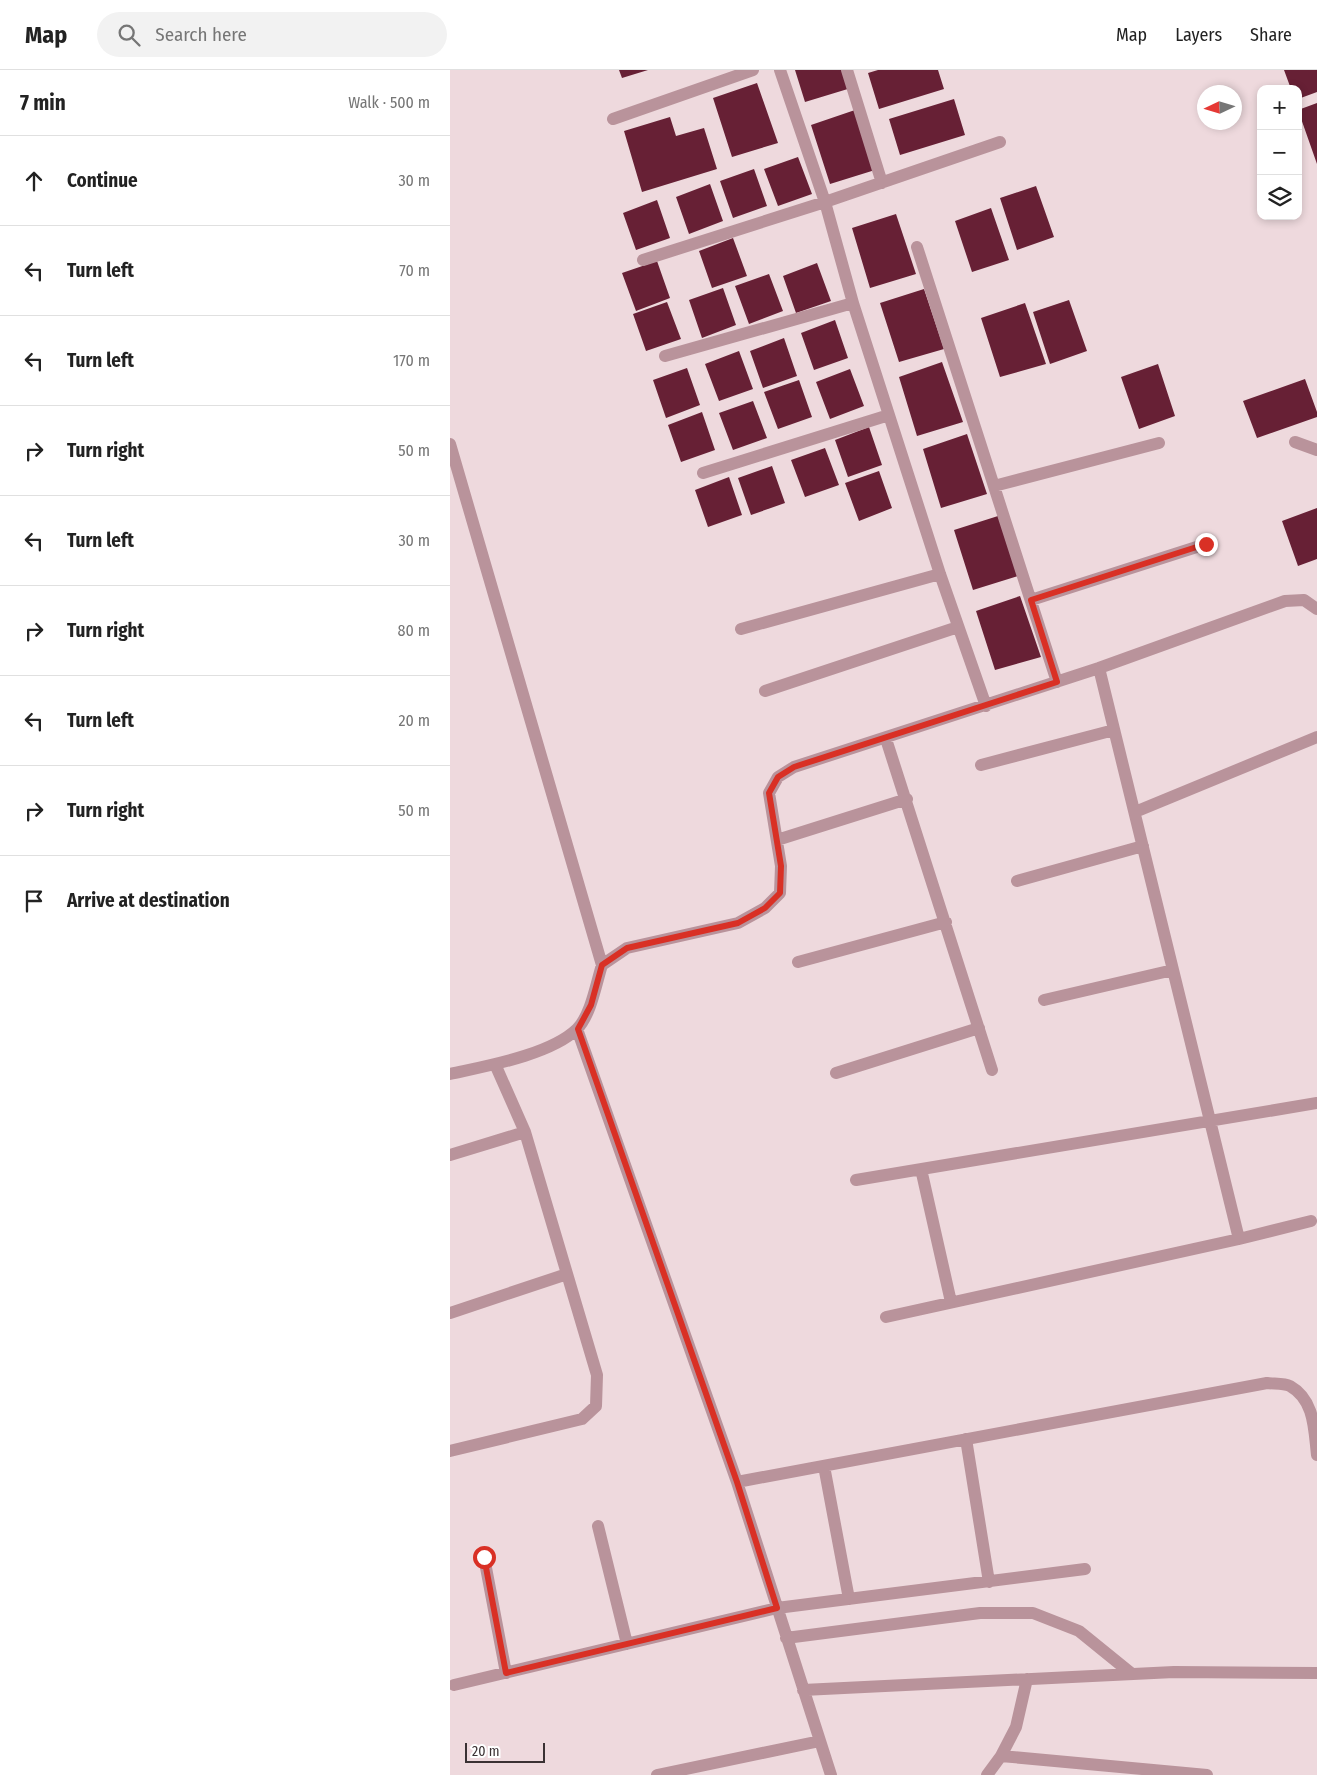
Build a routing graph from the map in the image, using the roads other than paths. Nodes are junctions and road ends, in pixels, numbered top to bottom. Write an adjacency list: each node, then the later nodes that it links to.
1 (752, 70): 4 (street)
2 (780, 70): 7 (street)
3 (847, 70): 6 (street)
4 (612, 119)
5 (1000, 142): 6 (street)
6 (882, 183): 7 (street)
7 (825, 202): 9 (street); 10 (street)
8 (917, 247): 18 (street)
9 (643, 260)
10 (853, 303): 11 (street); 12 (street)
11 (665, 356)
12 (889, 415): 17 (street); 20 (street)
13 (1296, 442): 16 (street)
14 (1159, 443): 18 (street)
15 (450, 444): 40 (street)
16 (1317, 450)
17 (703, 473)
18 (994, 486): 21 (street)
19 (1206, 544): 21 (street)
20 (940, 574): 23 (street); 24 (street)
21 (1031, 600): 26 (street)
22 (1317, 609): 25 (street)
23 (958, 627): 27 (street); 28 (street)
24 (741, 629)
25 (1099, 668): 26 (street); 29 (street)
26 (1057, 682): 28 (street)
27 (764, 691)
28 (986, 706): 31 (street)
29 (1114, 730): 32 (street); 34 (street)
30 (1317, 737): 34 (street)
31 (886, 739): 33 (street); 35 (street)
32 (981, 765)
33 (907, 799): 35 (street); 38 (street)
34 (1135, 812): 36 (street)
35 (777, 840): 40 (street)
36 (1143, 846): 37 (street); 41 (street)
37 (1017, 881)
38 (946, 922): 39 (street); 43 (street)
39 (798, 962)
40 (602, 965): 44 (street)
41 (1174, 970): 42 (street); 50 (street)
42 (1044, 1000)
43 (979, 1028): 46 (street); 47 (street)
44 (578, 1029): 45 (street); 65 (street)
45 (494, 1064): 48 (street); 51 (street)
46 (992, 1070)
47 (836, 1073)
48 (450, 1074)
49 (1317, 1103): 50 (street)
50 (1211, 1121): 53 (street); 56 (street)
51 (524, 1132): 52 (street); 57 (street)
52 (450, 1155)
53 (921, 1169): 54 (street); 58 (street)
54 (856, 1180)
55 (1311, 1221): 56 (street)
56 (1239, 1239): 58 (street)
57 (567, 1274): 59 (street); 62 (street)
58 (951, 1302): 60 (street)
59 (450, 1313)
60 (886, 1317)
61 (966, 1439): 63 (street); 64 (street); 69 (street)
62 (450, 1451)
63 (1317, 1455)
64 (824, 1466): 65 (street); 70 (street)
65 (737, 1482): 71 (street)
66 (598, 1526): 73 (street)
67 (484, 1557): 74 (street)
68 (1085, 1569): 69 (street)
69 (989, 1582): 70 (street)
70 (849, 1599): 71 (street)
71 (777, 1608): 72 (street); 73 (street)
72 (786, 1638): 76 (street); 79 (street)
73 (627, 1644): 74 (street)
74 (506, 1673): 78 (street)
75 (1317, 1673): 76 (street)
76 (1132, 1674): 77 (street)
77 (1028, 1679): 79 (street); 81 (street)
78 (454, 1685)
79 (803, 1690): 80 (street)
80 (820, 1740): 82 (street); 83 (street)
81 (1000, 1756): 84 (street); 85 (street)
82 (658, 1775)
83 (831, 1775)
84 (987, 1775)
85 (1207, 1775)

